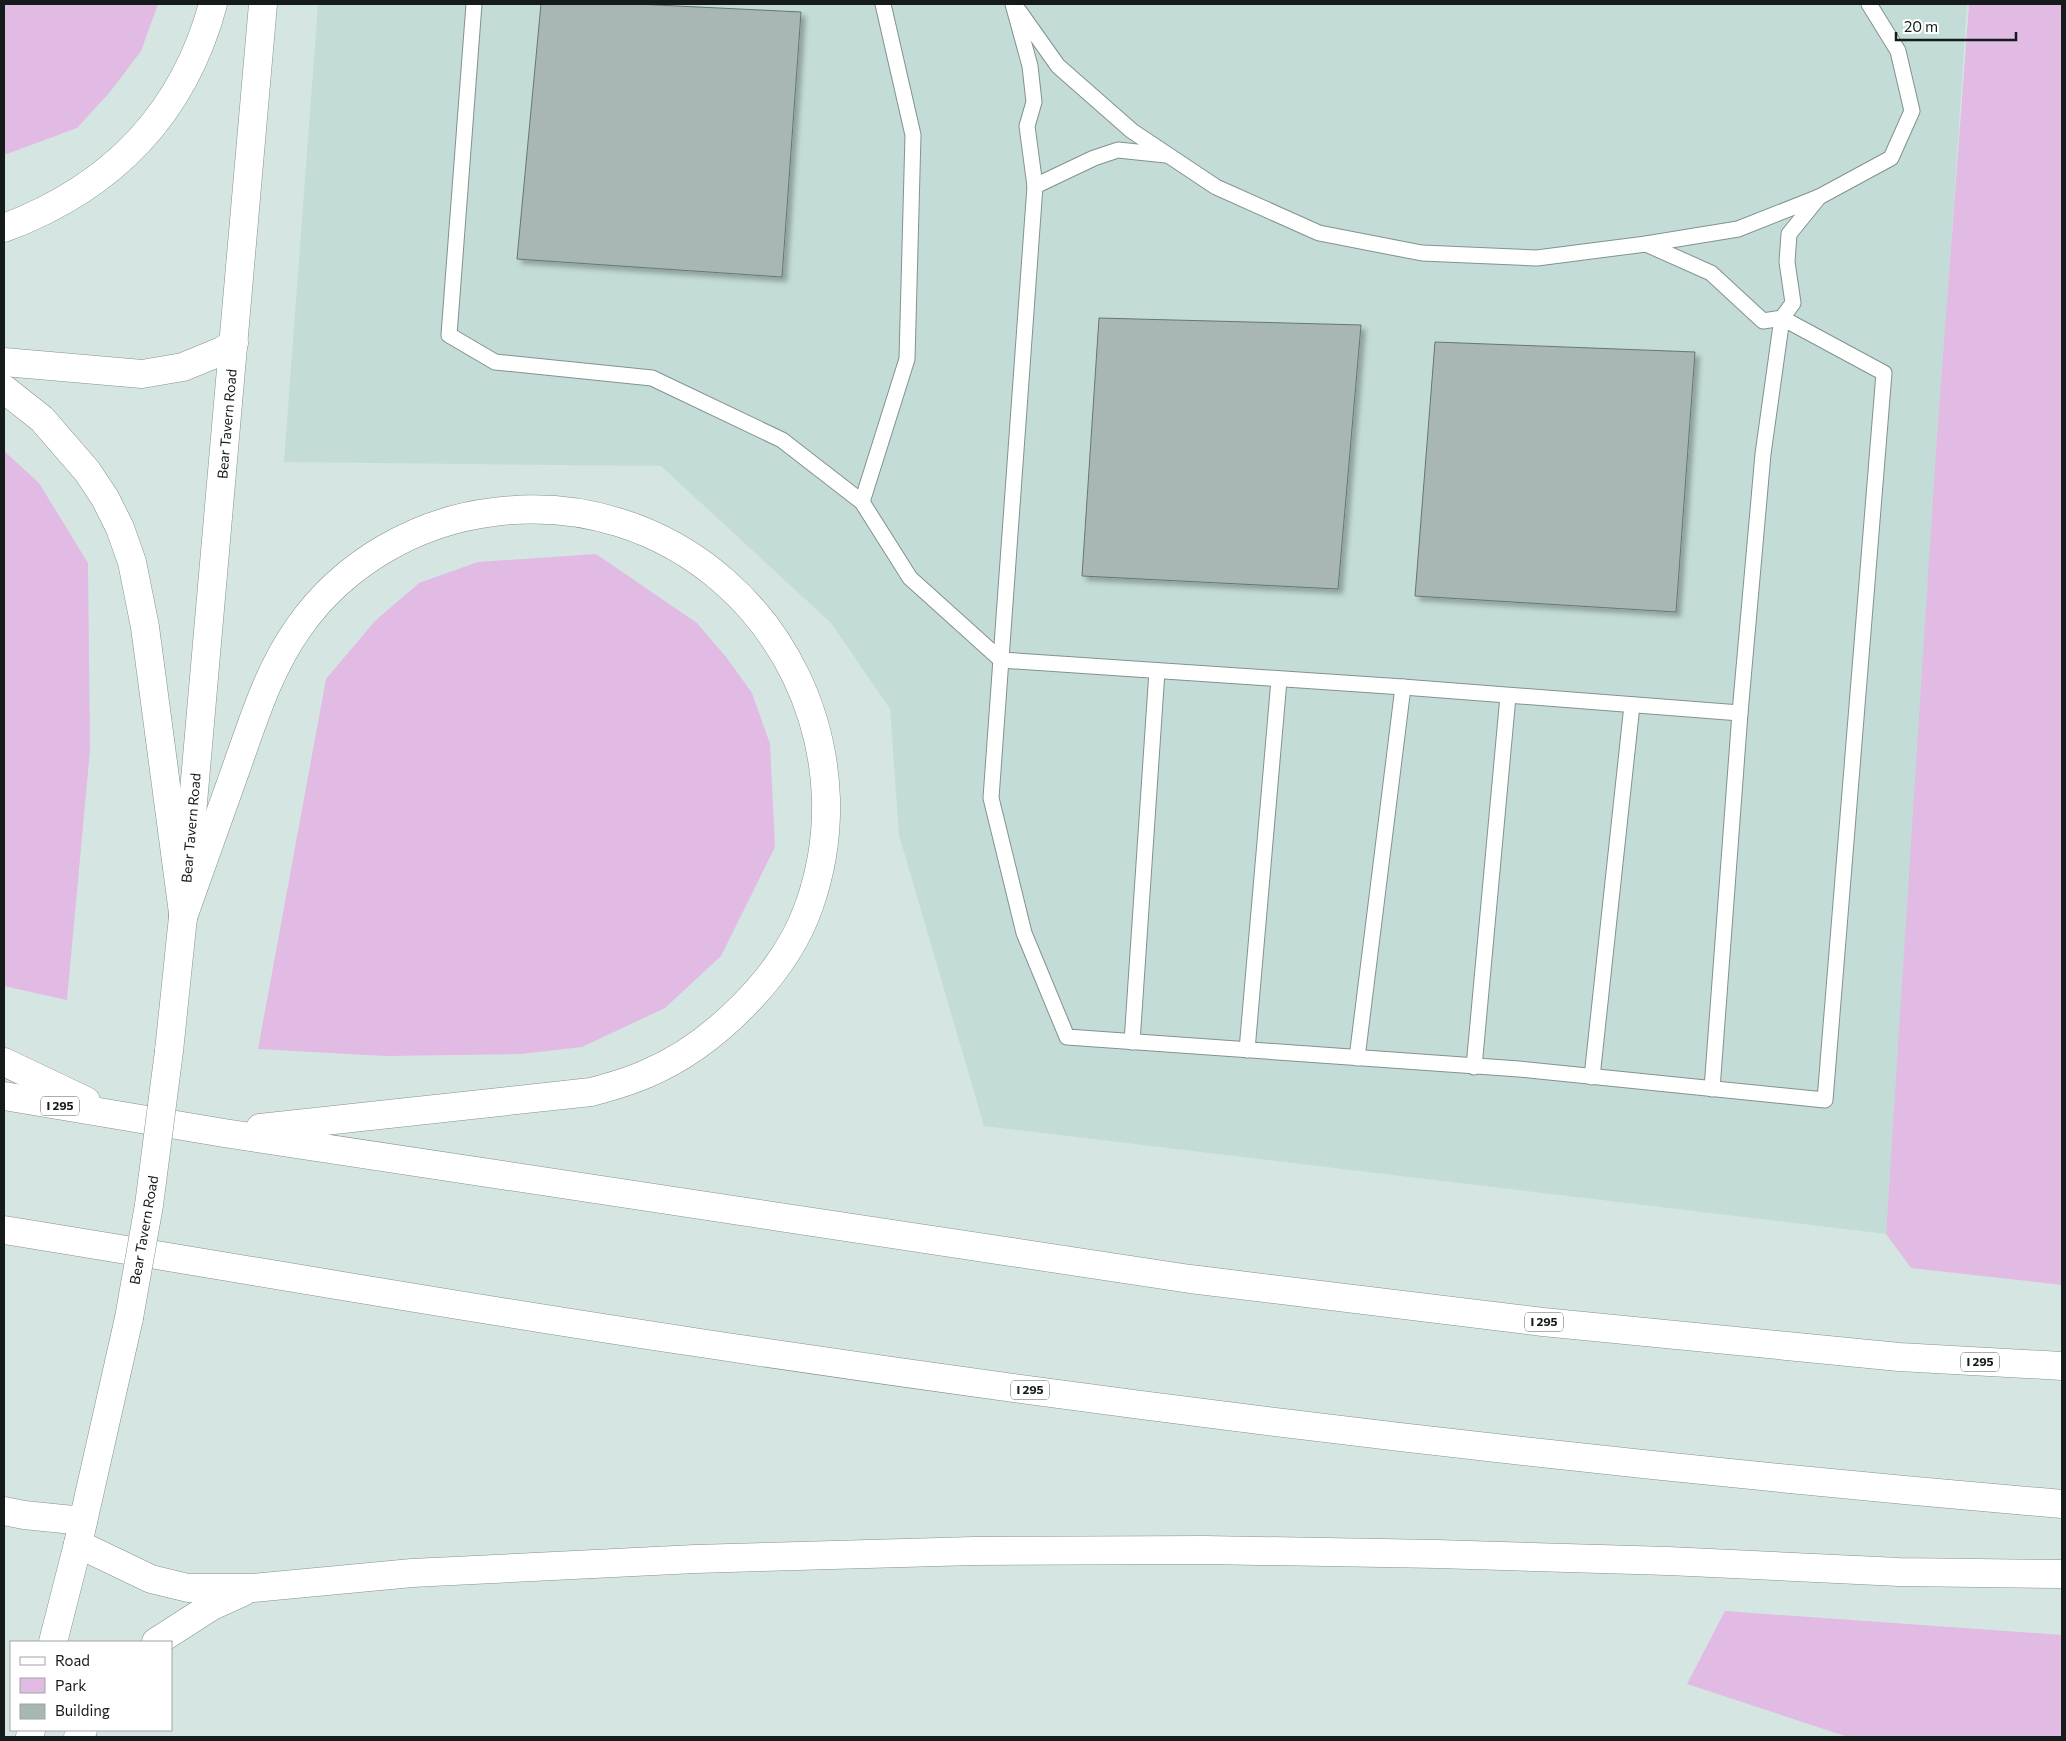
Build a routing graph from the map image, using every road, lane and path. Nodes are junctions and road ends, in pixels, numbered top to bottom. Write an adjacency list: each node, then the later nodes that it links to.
1 (213, 4): 10 (main road)
2 (263, 4): 13 (main road, Bear Tavern Road)
3 (474, 4): 16 (lane)
4 (883, 4): 16 (lane)
5 (1014, 4): 7 (lane); 8 (lane)
6 (1869, 4): 9 (lane)
7 (1167, 155): 8 (lane); 11 (lane)
8 (1035, 186): 17 (lane)
9 (1819, 197): 11 (lane); 12 (lane)
10 (4, 228)
11 (1646, 244): 12 (lane)
12 (1782, 318): 23 (lane); 31 (lane)
13 (234, 343): 14 (main road); 24 (main road, Bear Tavern Road)
14 (4, 362)
15 (4, 389): 24 (main road)
16 (862, 502): 17 (lane)
17 (1001, 660): 18 (lane); 25 (lane)
18 (1157, 671): 19 (lane); 25 (lane)
19 (1279, 680): 20 (lane); 26 (lane)
20 (1403, 687): 21 (lane); 27 (lane)
21 (1508, 696): 22 (lane); 29 (lane)
22 (1632, 705): 23 (lane); 30 (lane)
23 (1740, 713): 31 (lane)
24 (183, 917): 34 (main road); 39 (main road, Bear Tavern Road, bridge)
25 (1132, 1042): 26 (lane)
26 (1247, 1050): 27 (lane)
27 (1357, 1058): 29 (lane)
28 (4, 1062): 33 (main road)
29 (1474, 1067): 30 (lane)
30 (1592, 1077): 31 (lane)
31 (1712, 1089)
32 (4, 1096): 33 (main road, I 295)
33 (117, 1116): 34 (main road, I 295)
34 (224, 1133): 36 (main road, I 295)
35 (4, 1230): 37 (main road, I 295)
36 (2062, 1366)
37 (2062, 1504)
38 (4, 1511): 39 (main road)
39 (80, 1532): 41 (main road); 42 (main road, Bear Tavern Road)
40 (2062, 1574): 41 (main road)
41 (253, 1588): 43 (main road)
42 (53, 1641)
43 (158, 1641)

